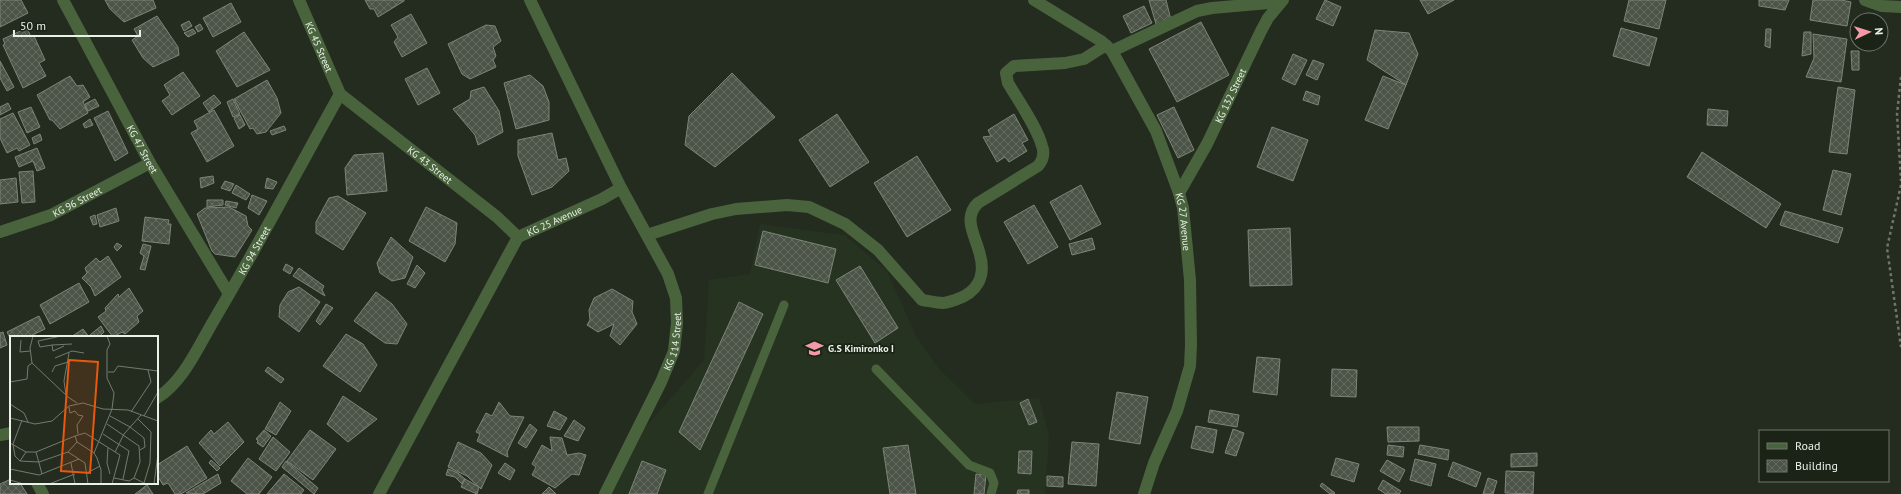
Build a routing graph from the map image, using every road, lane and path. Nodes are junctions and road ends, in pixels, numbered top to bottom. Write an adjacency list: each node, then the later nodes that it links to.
1 (63, 0): 11 (street, KG 47 Street)
2 (299, 0): 10 (street, KG 45 Street)
3 (530, 0): 14 (street)
4 (1034, 0): 8 (street, KG 27 Avenue)
5 (1865, 0): 7 (street)
6 (1282, 1): 8 (street); 15 (street, KG 132 Street)
7 (1901, 7)
8 (1109, 48): 15 (street, KG 27 Avenue); 17 (street)
9 (1901, 77): 12 (path)
10 (340, 94): 18 (street, KG 43 Street); 19 (street, KG 94 Street)
11 (150, 163): 16 (street, KG 96 Street); 19 (street, KG 47 Street)
12 (1901, 181)
13 (1901, 185): 21 (path)
14 (621, 188): 17 (street, KG 114 Street); 18 (street, KG 25 Avenue)
15 (1179, 193): 30 (street, KG 27 Avenue)
16 (0, 232)
17 (647, 235): 27 (street, KG 114 Street)
18 (518, 237): 26 (street, KG 25 Avenue)
19 (230, 294): 23 (street, KG 94 Street)
20 (784, 306): 28 (lane)
21 (1901, 347)
22 (876, 369): 29 (lane)
23 (158, 397)
24 (38, 484): 25 (street)
25 (43, 494)
26 (379, 494)
27 (605, 494)
28 (708, 494)
29 (991, 494)
30 (1144, 494)

